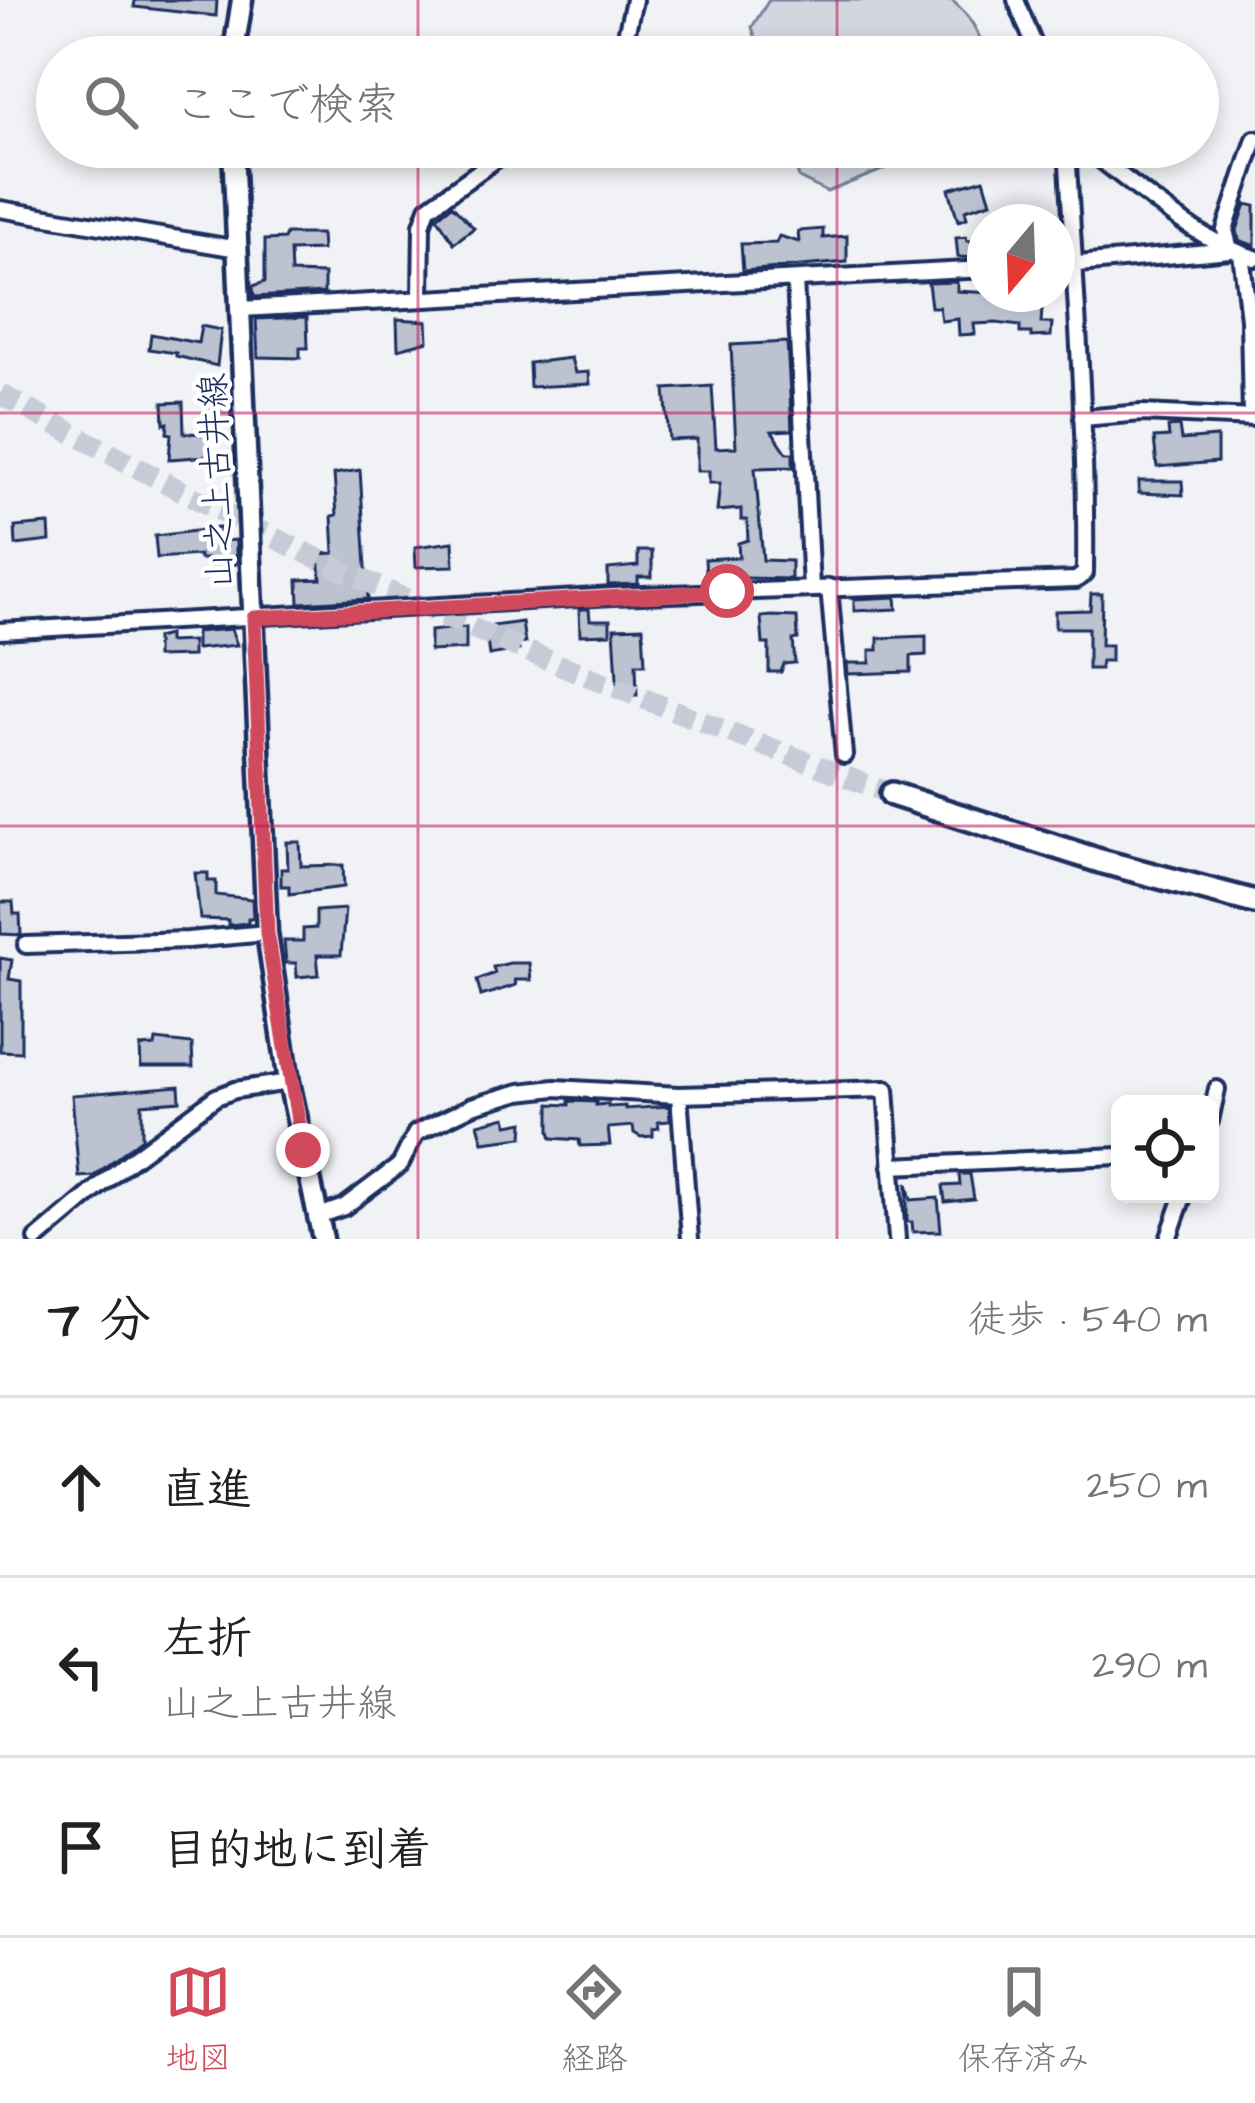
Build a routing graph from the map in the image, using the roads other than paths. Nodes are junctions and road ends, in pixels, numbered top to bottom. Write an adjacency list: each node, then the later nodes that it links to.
1 (242, 0): 4 (main road)
2 (634, 0): 5 (street)
3 (1016, 0): 6 (street)
4 (236, 36)
5 (625, 36)
6 (1031, 36)
7 (1255, 139): 15 (street)
8 (234, 168): 14 (main road, 山之上古井線)
9 (484, 168): 19 (street)
10 (1068, 168): 12 (street)
11 (1112, 168): 15 (street)
12 (1071, 204)
13 (0, 209): 14 (street)
14 (238, 249): 20 (main road, 山之上古井線)
15 (1242, 254): 16 (street); 21 (street)
16 (1075, 265): 22 (street)
17 (967, 270): 18 (street)
18 (795, 280): 19 (street); 23 (street)
19 (422, 297): 20 (street)
20 (240, 309): 25 (main road, 山之上古井線)
21 (1253, 417): 22 (street)
22 (1082, 418): 24 (street)
23 (811, 587): 24 (street); 25 (street)
24 (829, 587): 27 (street)
25 (254, 618): 26 (street); 30 (main road, 山之上古井線)
26 (0, 631)
27 (844, 755)
28 (892, 794): 29 (highway)
29 (1255, 902)
30 (267, 933): 31 (street); 32 (main road, 山之上古井線)
31 (26, 945)
32 (289, 1082): 39 (main road, 山之上古井線); 40 (street)
33 (1216, 1089): 35 (street)
34 (679, 1095): 37 (street); 39 (street); 42 (street)
35 (1215, 1095)
36 (1111, 1156): 37 (street)
37 (891, 1166): 43 (street)
38 (1181, 1203): 44 (street)
39 (316, 1217): 41 (main road, 山之上古井線)
40 (37, 1239)
41 (323, 1239)
42 (690, 1239)
43 (897, 1239)
44 (1168, 1239)

